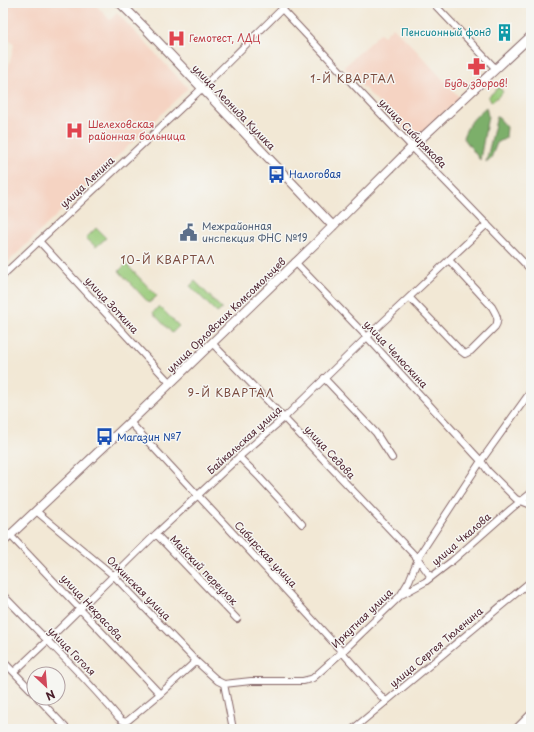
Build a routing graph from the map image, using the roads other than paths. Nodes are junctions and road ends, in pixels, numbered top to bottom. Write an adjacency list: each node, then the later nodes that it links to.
1 (120, 3): 7 (street, улица Леонида Кулика)
2 (288, 3): 4 (street, улица Ленина)
3 (433, 3): 6 (street)
4 (282, 9): 7 (street, улица Ленина); 8 (street, улица Сибирякова)
5 (531, 36): 6 (street, улица Орловских Комсомольцев)
6 (496, 69): 8 (street, улица Орловских Комсомольцев)
7 (202, 88): 10 (street, улица Леонида Кулика); 11 (street, улица Ленина)
8 (412, 147): 9 (street, улица Сибирякова); 10 (street, улица Орловских Комсомольцев)
9 (487, 224): 12 (street, Байкальская улица); 14 (street, улица Сибирякова)
10 (333, 226): 13 (street, улица Орловских Комсомольцев)
11 (39, 241): 15 (street, улица Ленина); 20 (street, улица Зоткина)
12 (449, 260): 16 (street, Байкальская улица); 16 (street)
13 (295, 262): 17 (street, улица Челюскина); 18 (street, улица Орловских Комсомольцев)
14 (531, 270)
15 (3, 275)
16 (410, 298): 17 (street, Байкальская улица)
17 (367, 337): 19 (street, Байкальская улица); 26 (street, улица Челюскина)
18 (212, 343): 20 (street, улица Орловских Комсомольцев); 22 (street, улица Седова)
19 (324, 378): 22 (street, Байкальская улица); 25 (street)
20 (170, 383): 23 (street, улица Орловских Комсомольцев)
21 (531, 391): 26 (street, Иркутная улица)
22 (284, 418): 24 (street, Байкальская улица); 36 (street, улица Седова)
23 (130, 422): 28 (street, Сибирская улица); 31 (street, улица Орловских Комсомольцев)
24 (239, 457): 28 (street, Байкальская улица); 32 (street)
25 (392, 458)
26 (481, 461): 29 (street, улица Челюскина); 36 (street, Иркутная улица)
27 (531, 493): 29 (street, улица Чкалова)
28 (198, 496): 33 (street, Байкальская улица); 45 (street, Сибирская улица)
29 (522, 501): 30 (street, улица Челюскина); 38 (street, улица Чкалова)
30 (531, 505)
31 (36, 510): 34 (street, улица Орловских Комсомольцев); 37 (street, Олхинская улица)
32 (302, 524)
33 (156, 534): 37 (street, Байкальская улица); 43 (street, Майский переулок)
34 (10, 535): 35 (street, улица Орловских Комсомольцев); 42 (street, улица Некрасова)
35 (3, 542)
36 (418, 559): 38 (street, улица Седова); 41 (street, Иркутная улица)
37 (114, 576): 42 (street, Байкальская улица); 47 (street, Олхинская улица)
38 (431, 577): 41 (street, улица Чкалова)
39 (531, 581): 52 (street, улица Сергея Тюленина)
40 (3, 596): 44 (street, улица Гоголя)
41 (400, 596): 45 (street, Иркутная улица)
42 (80, 609): 44 (street, Байкальская улица); 51 (street, улица Некрасова)
43 (237, 619)
44 (47, 641): 48 (street, Байкальская улица); 51 (street, улица Гоголя)
45 (342, 652): 49 (street, Иркутная улица); 52 (street, Сибирская улица)
46 (3, 661): 48 (street)
47 (196, 661): 49 (street, Олхинская улица); 51 (street)
48 (14, 672): 50 (street)
49 (224, 684): 56 (street)
50 (26, 685)
51 (160, 694)
52 (386, 702): 57 (street, улица Сергея Тюленина)
53 (45, 706): 55 (street)
54 (531, 715): 58 (street)
55 (67, 729)
56 (233, 729)
57 (353, 729)
58 (517, 729)

